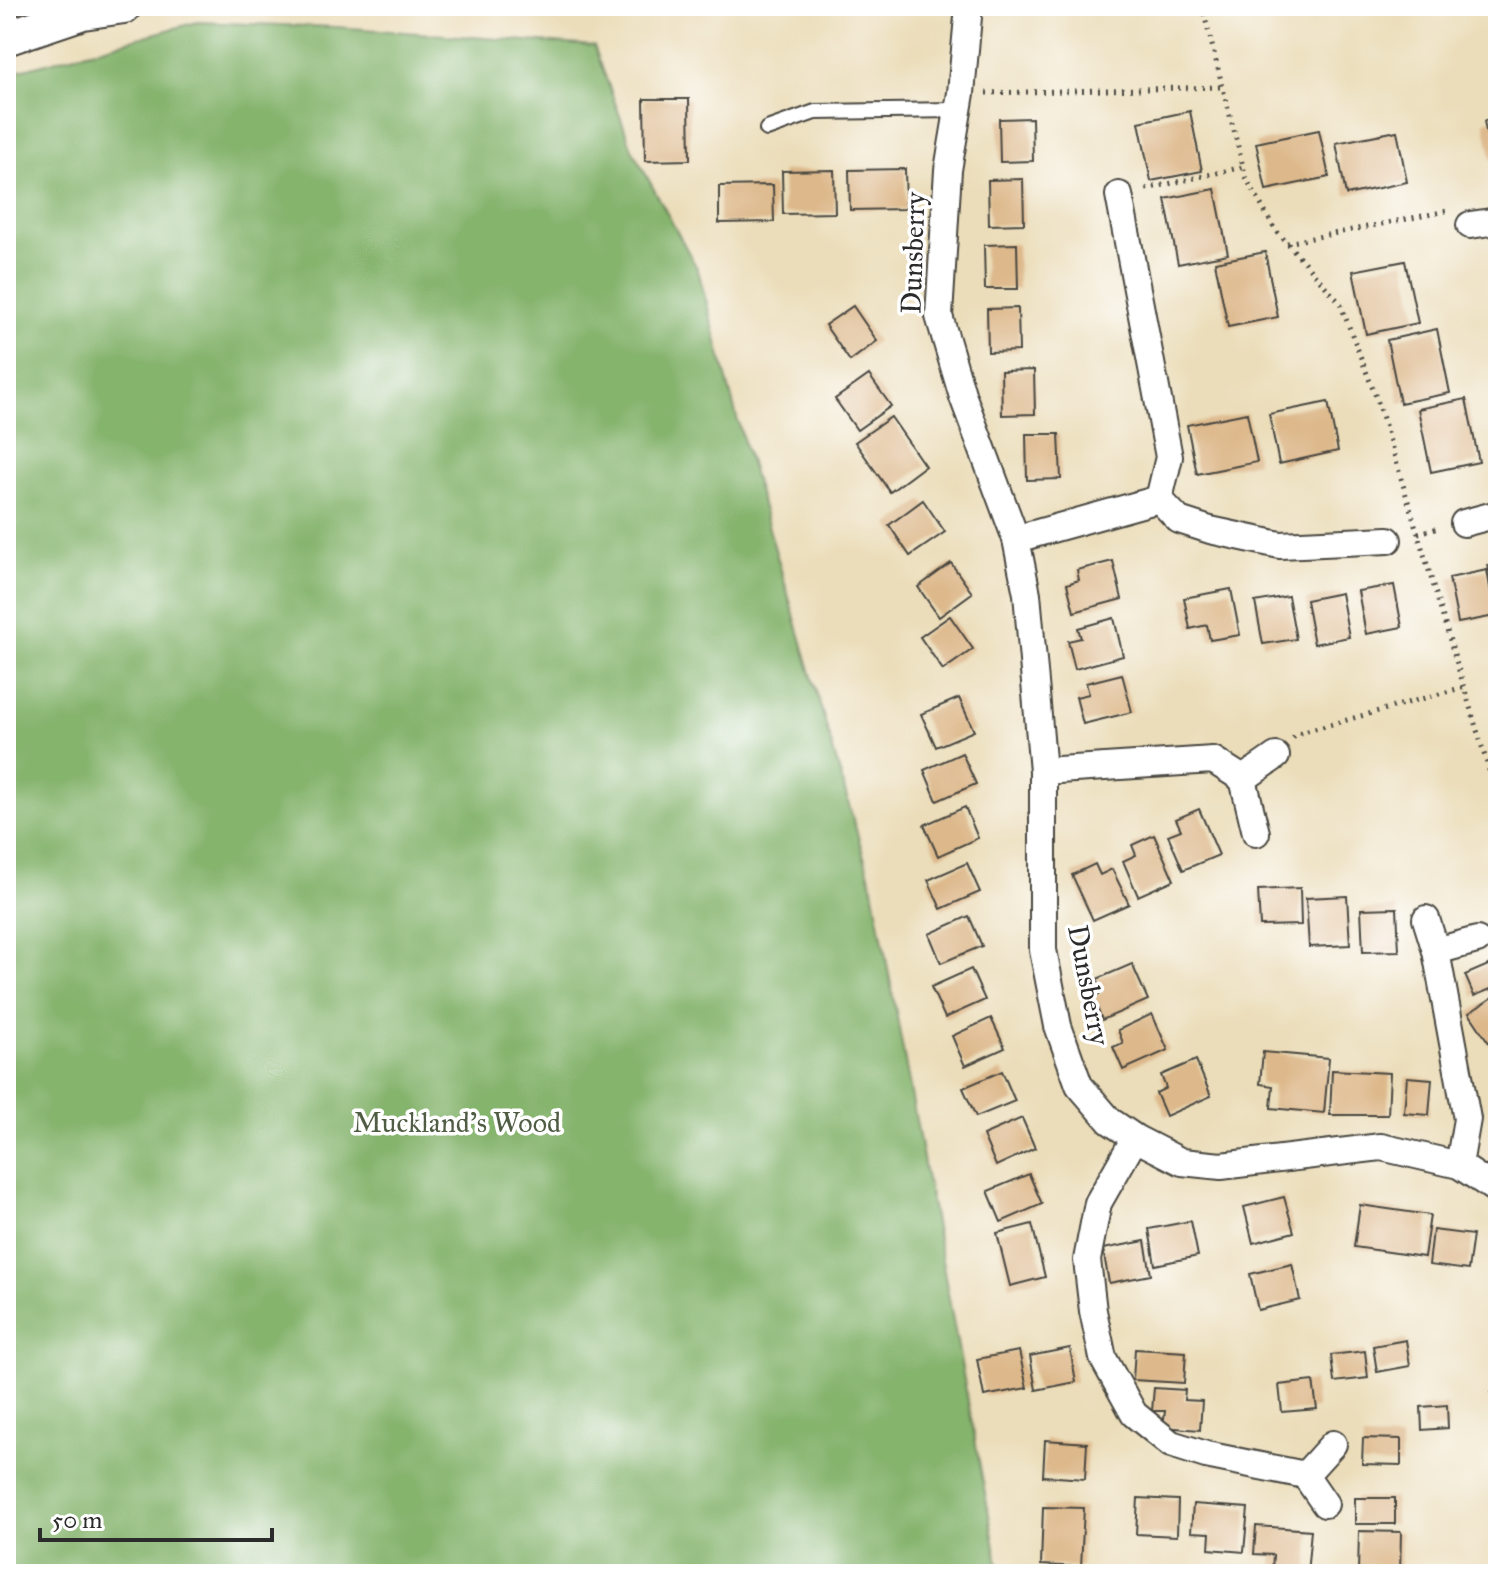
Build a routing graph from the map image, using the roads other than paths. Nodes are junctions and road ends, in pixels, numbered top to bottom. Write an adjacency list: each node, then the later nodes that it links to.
1 (124, 6): 3 (street)
2 (969, 6): 4 (street, Dunsberry)
3 (6, 38)
4 (960, 102): 5 (lane); 12 (street, Dunsberry)
5 (767, 129)
6 (1119, 195): 9 (street)
7 (1498, 221): 8 (street)
8 (1470, 225)
9 (1159, 499): 12 (street); 13 (street)
10 (1498, 514): 11 (street)
11 (1464, 523)
12 (1016, 539): 15 (street, Dunsberry)
13 (1388, 540)
14 (1276, 756): 16 (street)
15 (1043, 771): 16 (street); 21 (street, Dunsberry)
16 (1243, 779): 17 (street)
17 (1256, 833)
18 (1426, 919): 20 (street)
19 (1477, 940): 20 (street)
20 (1436, 951): 22 (street)
21 (1135, 1138): 22 (street, Dunsberry); 25 (street)
22 (1459, 1165): 23 (street, Dunsberry)
23 (1498, 1191)
24 (1333, 1444): 25 (street)
25 (1305, 1475): 26 (street)
26 (1325, 1504)

